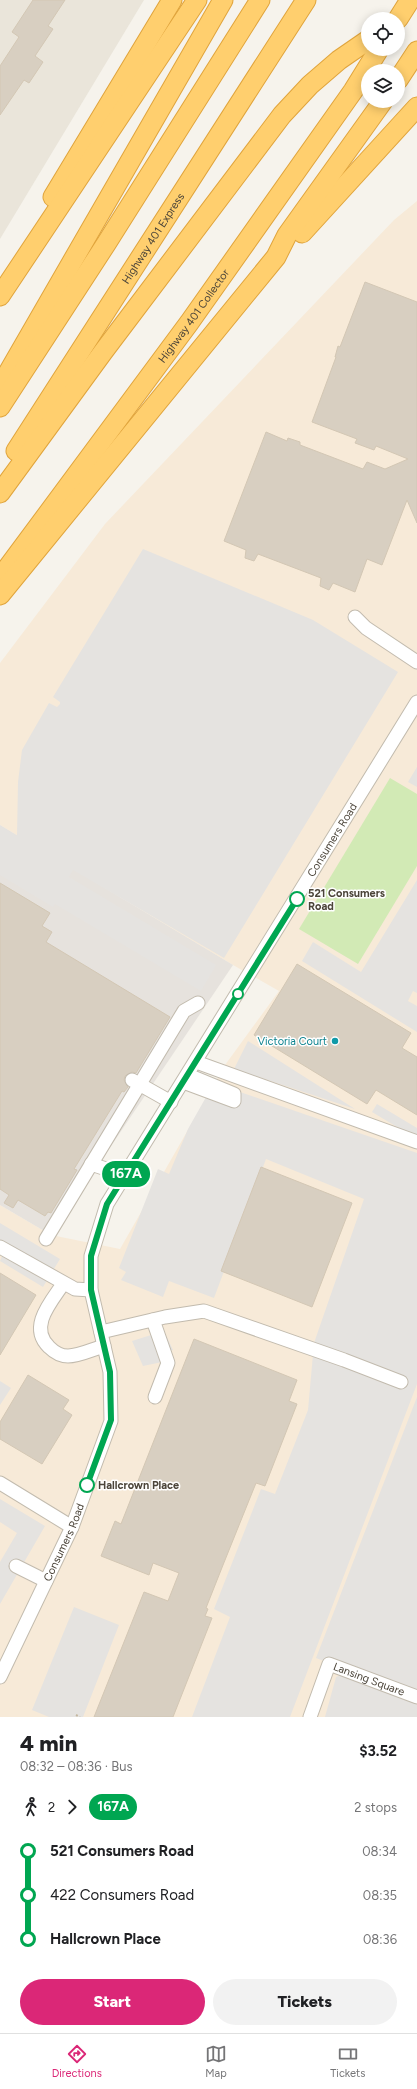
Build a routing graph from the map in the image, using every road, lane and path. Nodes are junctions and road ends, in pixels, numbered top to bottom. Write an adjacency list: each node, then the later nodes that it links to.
1 (172, 0): 17 (highway)
2 (198, 0): 18 (highway)
3 (223, 0): 19 (highway)
4 (260, 0): 20 (highway)
5 (306, 0): 21 (highway, Highway 401 Express)
6 (410, 0): 8 (highway)
7 (417, 10): 9 (highway)
8 (403, 12)
9 (405, 16)
10 (361, 45): 22 (highway)
11 (416, 52): 13 (highway)
12 (375, 56): 23 (highway, Highway 401 Collector)
13 (405, 69)
14 (417, 107): 16 (highway)
15 (378, 108): 16 (highway)
16 (276, 256): 24 (highway)
17 (0, 285)
18 (0, 296)
19 (0, 387)
20 (0, 407)
21 (0, 475)
22 (0, 493)
23 (0, 578)
24 (0, 595)
25 (355, 617): 26 (street)
26 (417, 662)
27 (417, 702): 29 (street, Consumers Road)
28 (198, 1003): 30 (street)
29 (196, 1062): 31 (street, Consumers Road); 32 (street)
30 (136, 1082): 31 (street); 33 (street)
31 (171, 1102): 34 (street, Consumers Road)
32 (417, 1142)
33 (91, 1164): 34 (street); 35 (street)
34 (124, 1178): 38 (street, Consumers Road)
35 (46, 1239)
36 (0, 1247): 37 (street)
37 (63, 1284): 38 (street); 41 (street)
38 (91, 1290): 40 (street, Consumers Road)
39 (153, 1320): 40 (street); 42 (street); 43 (street)
40 (101, 1332): 41 (street, Consumers Road)
41 (104, 1346): 45 (street, Consumers Road)
42 (401, 1382)
43 (155, 1397)
44 (0, 1483): 45 (street)
45 (72, 1527): 47 (street, Consumers Road)
46 (16, 1566): 47 (street)
47 (46, 1581): 48 (street, Consumers Road)
48 (0, 1677)
49 (417, 1697): 52 (street, Lansing Square)
50 (76, 1715): 51 (path)
51 (80, 1717)
52 (310, 1717)

